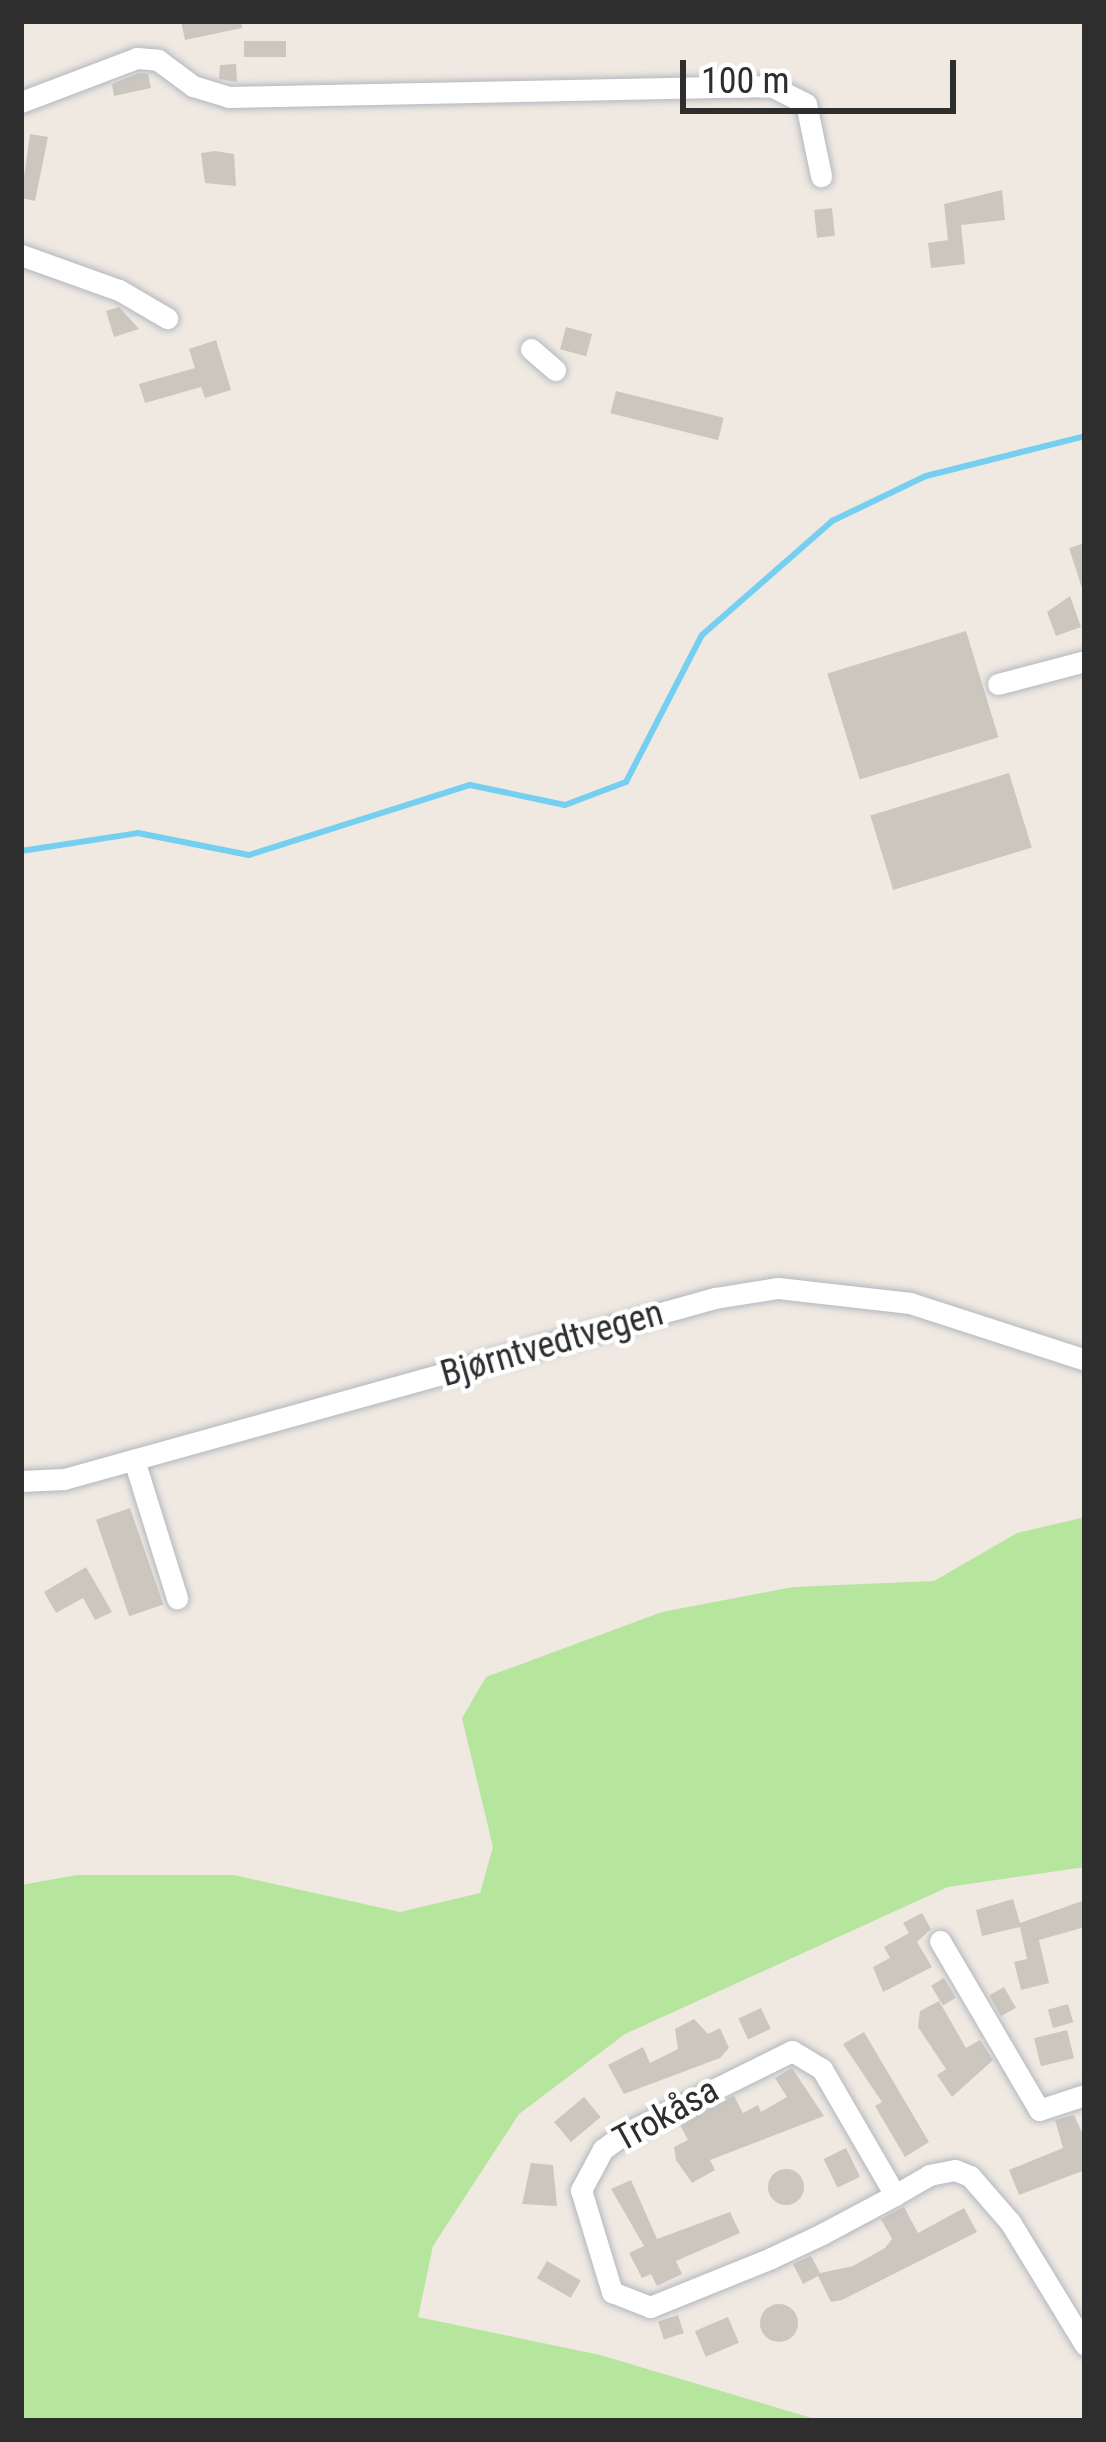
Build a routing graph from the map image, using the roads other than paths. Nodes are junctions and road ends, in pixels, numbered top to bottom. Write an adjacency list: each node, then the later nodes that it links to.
1 (21, 102): 2 (street)
2 (821, 176)
3 (21, 255): 4 (street)
4 (167, 318)
5 (531, 349): 6 (street)
6 (555, 370)
7 (1085, 662): 8 (street)
8 (998, 684)
9 (1085, 1360): 10 (street, Bjørntvedtvegen)
10 (134, 1460): 11 (street, Bjørntvedtvegen); 12 (street)
11 (21, 1481)
12 (177, 1598)
13 (940, 1941): 14 (street)
14 (1085, 2095)
15 (895, 2194): 15 (street, Trokåsa); 16 (street, Trokåsa)
16 (1085, 2345)

